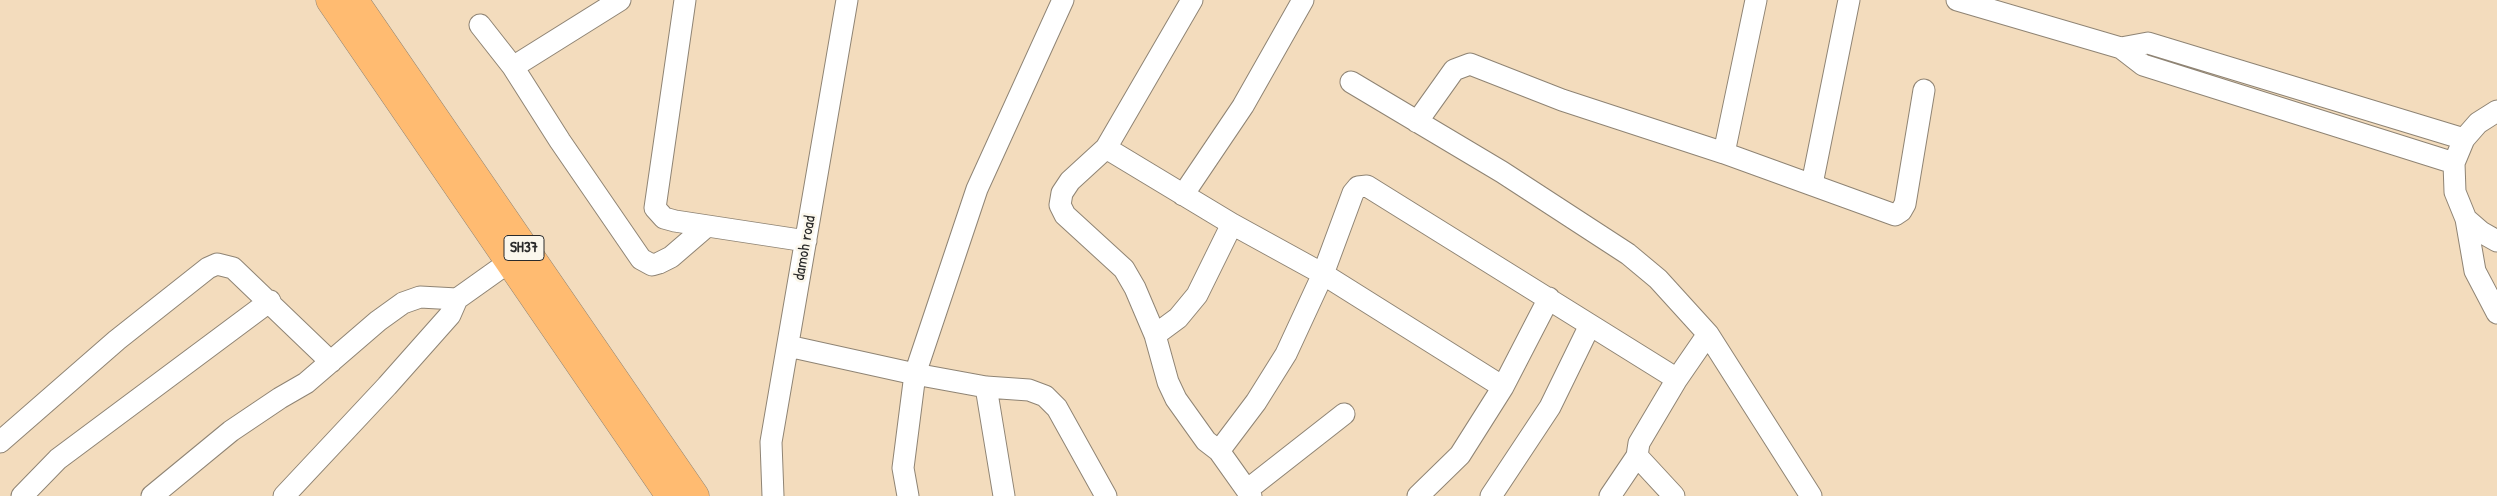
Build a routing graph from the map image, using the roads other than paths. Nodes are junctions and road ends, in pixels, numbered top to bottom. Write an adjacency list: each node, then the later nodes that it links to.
1 (330, 0): 30 (main road, SH37)
2 (354, 0): 55 (main road, SH37)
3 (620, 0): 14 (street)
4 (685, 0): 27 (street)
5 (847, 0): 28 (street, damoh road)
6 (1062, 0): 41 (street)
7 (1192, 0): 20 (street)
8 (1303, 0): 24 (street)
9 (1756, 0): 21 (street)
10 (1850, 0): 23 (street)
11 (1957, 0): 13 (street)
12 (480, 25): 14 (street)
13 (2121, 48): 19 (street); 22 (street)
14 (513, 67): 27 (street)
15 (1351, 82): 18 (street)
16 (1924, 90): 23 (street)
17 (2497, 111): 19 (street)
18 (1417, 122): 21 (street); 37 (street)
19 (2464, 139): 22 (street)
20 (1106, 148): 24 (street); 38 (street)
21 (1724, 153): 23 (street)
22 (2454, 163): 25 (street)
23 (1812, 184)
24 (1182, 195): 26 (street)
25 (2466, 219): 29 (street); 35 (street)
26 (1232, 224): 31 (street); 38 (street)
27 (707, 226): 28 (street)
28 (806, 241): 39 (street, damoh road)
29 (2497, 241)
30 (509, 262): 32 (street); 54 (main road, SH37)
31 (1323, 274): 33 (street); 44 (street); 47 (street)
32 (457, 298): 40 (street); 53 (street)
33 (1549, 298): 36 (street); 44 (street)
34 (270, 302): 40 (street); 46 (street); 51 (street)
35 (2497, 313)
36 (1590, 325): 42 (street); 61 (street)
37 (1708, 334): 42 (street); 50 (street)
38 (1155, 335): 47 (street)
39 (788, 346): 41 (street); 56 (street, damoh road)
40 (331, 362): 52 (street)
41 (915, 374): 43 (street); 57 (street)
42 (1676, 379): 48 (street)
43 (986, 387): 58 (street); 59 (street)
44 (1503, 387): 60 (street)
45 (1344, 414): 49 (street)
46 (0, 442)
47 (1219, 451): 49 (street)
48 (1637, 456): 62 (street); 63 (street)
49 (1249, 493)
50 (1807, 495)
51 (22, 496)
52 (152, 496)
53 (284, 496)
54 (670, 496)
55 (695, 496)
56 (773, 496)
57 (908, 496)
58 (1004, 496)
59 (1106, 496)
60 (1418, 496)
61 (1491, 496)
62 (1610, 496)
63 (1674, 496)

